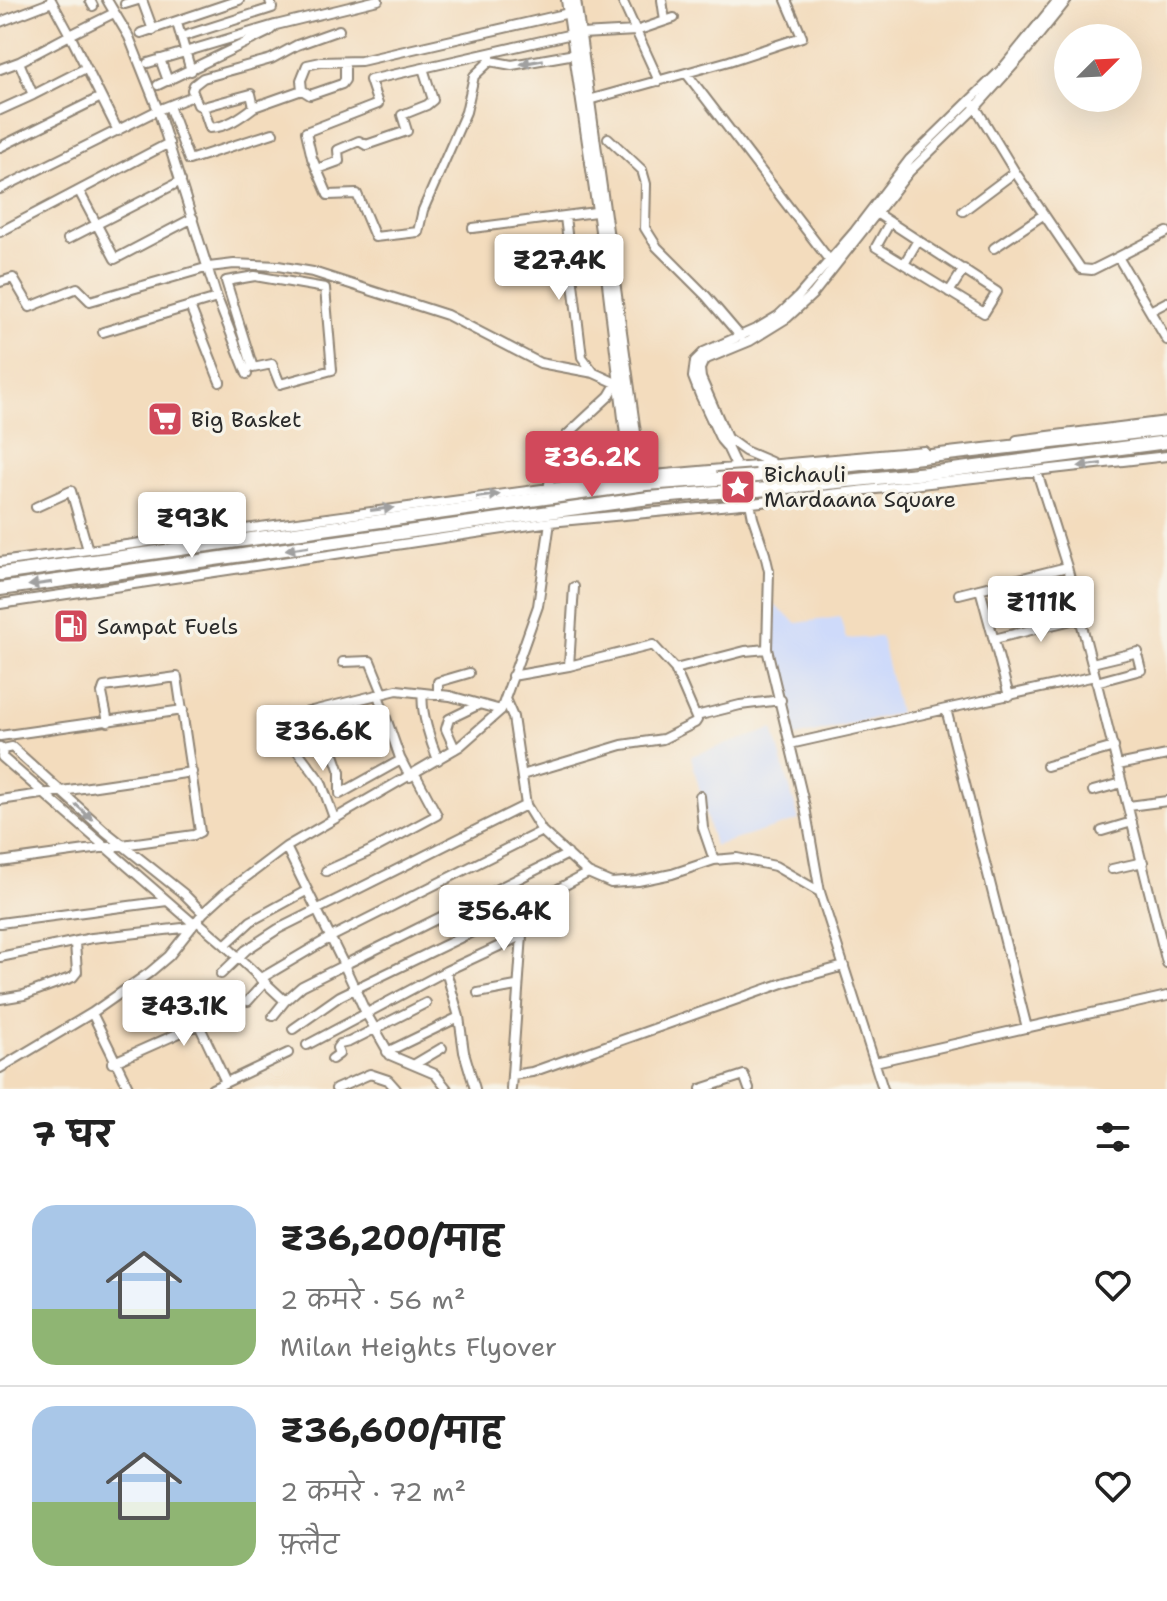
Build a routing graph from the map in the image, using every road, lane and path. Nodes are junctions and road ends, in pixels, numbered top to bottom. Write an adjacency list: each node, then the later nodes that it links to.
1 (107, 0): 17 (street)
2 (140, 0): 14 (street); 22 (street)
3 (206, 0): 16 (street)
4 (239, 0): 16 (street)
5 (378, 0): 21 (street)
6 (567, 0): 18 (main road)
7 (575, 0): 26 (main road)
8 (622, 0): 24 (street)
9 (662, 0): 24 (street)
10 (786, 0): 40 (street)
11 (1058, 0): 49 (street)
12 (1067, 0): 49 (street)
13 (51, 1): 19 (street); 27 (street)
14 (125, 4)
15 (271, 4): 21 (street); 28 (street)
16 (208, 11): 20 (street)
17 (114, 13): 27 (street); 54 (street)
18 (569, 13): 26 (main road); 34 (street)
19 (0, 22)
20 (177, 23): 22 (street); 28 (street)
21 (277, 24): 29 (street); 39 (street)
22 (153, 30): 25 (street)
23 (339, 30): 46 (street)
24 (636, 31): 26 (street); 42 (street)
25 (141, 33)
26 (576, 34): 30 (main road); 31 (street); 48 (main road)
27 (70, 35): 33 (street); 36 (street)
28 (181, 37): 29 (street)
29 (186, 53): 32 (street); 39 (street)
30 (575, 54): 31 (street, one-way to 31); 48 (main road)
31 (490, 57): 37 (street); 60 (street)
32 (160, 59): 35 (street); 41 (street)
33 (19, 62): 38 (street); 45 (street)
34 (345, 62): 44 (street); 44 (street)
35 (148, 63)
36 (86, 68): 45 (street); 47 (street)
37 (423, 68): 60 (street); 60 (street)
38 (0, 69)
39 (191, 71): 41 (street)
40 (687, 74): 42 (street); 81 (street)
41 (168, 81): 43 (street)
42 (659, 81): 48 (street)
43 (158, 85)
44 (302, 90): 52 (street)
45 (33, 95): 53 (street)
46 (193, 96): 50 (street); 51 (street)
47 (101, 97): 55 (street); 59 (street)
48 (586, 101): 65 (main road)
49 (974, 104): 61 (street); 67 (street)
50 (169, 106): 54 (street); 56 (street)
51 (203, 107): 52 (street); 52 (street)
52 (254, 107)
53 (0, 110)
54 (158, 110): 55 (street); 58 (street)
55 (118, 131): 63 (street)
56 (273, 133)
57 (608, 138): 96 (street)
58 (169, 143): 62 (street); 64 (street)
59 (0, 147)
60 (317, 169)
61 (1015, 172): 66 (street); 68 (street)
62 (181, 181): 70 (street); 72 (street)
63 (0, 189)
64 (79, 191): 72 (street); 74 (street)
65 (602, 211): 69 (street); 100 (main road)
66 (963, 211)
67 (874, 212): 71 (street); 79 (street)
68 (1043, 215): 78 (street); 80 (street)
69 (565, 217): 73 (street); 98 (street)
70 (193, 218): 72 (street); 84 (street)
71 (890, 222): 77 (street); 82 (street)
72 (97, 225): 76 (street)
73 (473, 228)
74 (0, 232)
75 (1167, 232): 80 (street)
76 (68, 239)
77 (918, 240): 82 (street); 86 (street)
78 (994, 248)
79 (841, 254): 81 (street); 104 (street)
80 (1118, 257): 94 (street)
81 (830, 261): 96 (street)
82 (904, 264): 90 (street)
83 (263, 265): 84 (street); 85 (street); 87 (street)
84 (209, 267): 89 (street); 91 (street)
85 (295, 269): 88 (street); 98 (street)
86 (964, 269): 90 (street); 90 (street)
87 (264, 277): 88 (street); 88 (street)
88 (293, 281)
89 (0, 282)
90 (949, 292)
91 (217, 298): 93 (street); 99 (street)
92 (1167, 302): 94 (street)
93 (190, 306): 95 (street); 101 (street)
94 (1150, 311): 97 (street)
95 (103, 332)
96 (741, 337): 104 (street)
97 (1167, 340)
98 (594, 373): 100 (street)
99 (247, 374)
100 (621, 379): 111 (main road); 112 (street)
101 (220, 382)
102 (1167, 421): 108 (street)
103 (1167, 429): 117 (highway, bridge)
104 (727, 442): 108 (street); 109 (street)
105 (1167, 442): 106 (highway)
106 (1120, 455): 107 (street); 110 (street, one-way to 110); 117 (highway, bridge)
107 (1167, 456)
108 (774, 463): 109 (street)
109 (736, 466): 111 (street); 113 (street); 114 (street)
110 (1037, 472): 114 (street); 124 (street)
111 (636, 476): 112 (street)
112 (548, 489): 115 (street, one-way to 112)
113 (741, 503): 114 (street); 118 (street); 119 (street)
114 (752, 503): 118 (street)
115 (460, 505): 117 (highway); 122 (street, one-way to 115); 125 (highway)
116 (36, 507): 122 (street)
117 (532, 507): 120 (highway)
118 (753, 518): 133 (street)
119 (550, 522): 121 (street); 139 (street)
120 (458, 525): 121 (highway); 127 (highway, one-way to 127)
121 (472, 534): 130 (street)
122 (88, 550): 123 (street)
123 (0, 562)
124 (1067, 567): 128 (street); 131 (street)
125 (0, 574)
126 (574, 587): 136 (street)
127 (0, 589)
128 (980, 589): 129 (street); 132 (street)
129 (959, 594)
130 (0, 604)
131 (1080, 618): 132 (street); 135 (street)
132 (994, 639): 144 (street)
133 (767, 649): 137 (street); 145 (street)
134 (343, 662): 142 (street)
135 (1092, 663): 140 (street); 140 (street)
136 (569, 666): 137 (street); 139 (street)
137 (675, 669): 152 (street)
138 (469, 673): 143 (street)
139 (512, 676): 146 (street)
140 (1096, 679): 144 (street); 156 (street)
141 (423, 693): 142 (street); 143 (street); 161 (street)
142 (380, 694): 148 (street); 178 (street)
143 (438, 695): 147 (street)
144 (1009, 696): 149 (street)
145 (781, 700): 152 (street); 155 (street)
146 (506, 701): 151 (street); 165 (street)
147 (479, 704): 151 (street); 158 (street)
148 (382, 708): 160 (street); 171 (street)
149 (946, 709): 155 (street); 223 (street)
150 (183, 710): 153 (street); 153 (street); 164 (street)
151 (501, 710): 158 (street)
152 (696, 716): 165 (street)
153 (108, 722): 154 (street)
154 (0, 736)
155 (790, 744): 193 (street)
156 (1114, 747): 162 (street); 163 (street)
157 (1, 748): 168 (street); 170 (street)
158 (455, 749): 161 (street)
159 (1167, 755): 162 (street)
160 (401, 760): 166 (street); 171 (street)
161 (438, 760): 166 (street)
162 (1118, 765): 167 (street)
163 (1047, 766)
164 (192, 772): 168 (street); 182 (street)
165 (522, 775): 175 (street)
166 (412, 776): 177 (street); 190 (street)
167 (1122, 783): 169 (street); 176 (street)
168 (62, 791): 170 (street); 182 (street, one-way to 182)
169 (1093, 791)
170 (42, 794): 173 (street); 184 (street)
171 (340, 794): 177 (street)
172 (700, 796): 186 (street)
173 (0, 800)
174 (1167, 801): 176 (street)
175 (526, 805): 180 (street); 196 (street)
176 (1129, 806): 179 (street)
177 (346, 811): 178 (street)
178 (334, 818): 183 (street)
179 (1132, 822): 181 (street); 188 (street)
180 (542, 831): 185 (street); 200 (street)
181 (1102, 831)
182 (121, 845): 184 (street); 197 (street)
183 (286, 847): 192 (street); 197 (street)
184 (105, 848): 187 (street); 194 (street)
185 (568, 854): 191 (street); 206 (street)
186 (714, 860): 191 (street); 193 (street)
187 (0, 862)
188 (1143, 862): 189 (street); 205 (street)
189 (1112, 869)
190 (326, 871)
191 (588, 873): 195 (street)
192 (306, 891): 196 (street); 202 (street)
193 (820, 892): 207 (street)
194 (167, 901): 197 (street); 198 (street)
195 (524, 907): 199 (street); 212 (street)
196 (317, 908): 200 (street); 204 (street)
197 (197, 921): 201 (street); 202 (street); 218 (street)
198 (0, 923)
199 (521, 936): 208 (street); 211 (street)
200 (331, 937): 206 (street); 210 (street)
201 (75, 943): 203 (street); 215 (street)
202 (225, 945): 204 (street)
203 (0, 957)
204 (239, 957): 209 (street); 210 (street)
205 (1167, 963)
206 (344, 965): 212 (street); 216 (street)
207 (844, 966): 232 (street); 235 (street)
208 (446, 971): 219 (street); 221 (street)
209 (221, 974)
210 (262, 981): 216 (street); 222 (street)
211 (516, 986): 213 (street); 235 (street)
212 (354, 990): 219 (street); 224 (street)
213 (478, 993)
214 (1167, 996): 223 (street)
215 (0, 999)
216 (285, 1001): 220 (street)
217 (426, 1003): 225 (street)
218 (92, 1013): 231 (street); 234 (street)
219 (366, 1013): 225 (street); 226 (street)
220 (273, 1016)
221 (459, 1017): 228 (street); 243 (street)
222 (199, 1025): 231 (street); 236 (street)
223 (1027, 1028): 232 (street)
224 (293, 1029)
225 (374, 1029): 228 (street); 230 (street)
226 (307, 1045)
227 (442, 1048): 233 (street)
228 (387, 1052): 233 (street)
229 (288, 1053): 236 (street)
230 (332, 1059)
231 (114, 1062): 238 (street)
232 (875, 1062): 237 (street)
233 (415, 1064): 242 (street)
234 (0, 1068)
235 (512, 1075): 244 (street)
236 (226, 1082): 239 (street)
237 (883, 1087): 247 (street)
238 (127, 1089)
239 (212, 1089)
240 (336, 1089): 241 (street)
241 (396, 1089)
242 (447, 1089)
243 (475, 1089)
244 (511, 1089)
245 (701, 1089): 246 (street)
246 (749, 1089)
247 (872, 1089)

